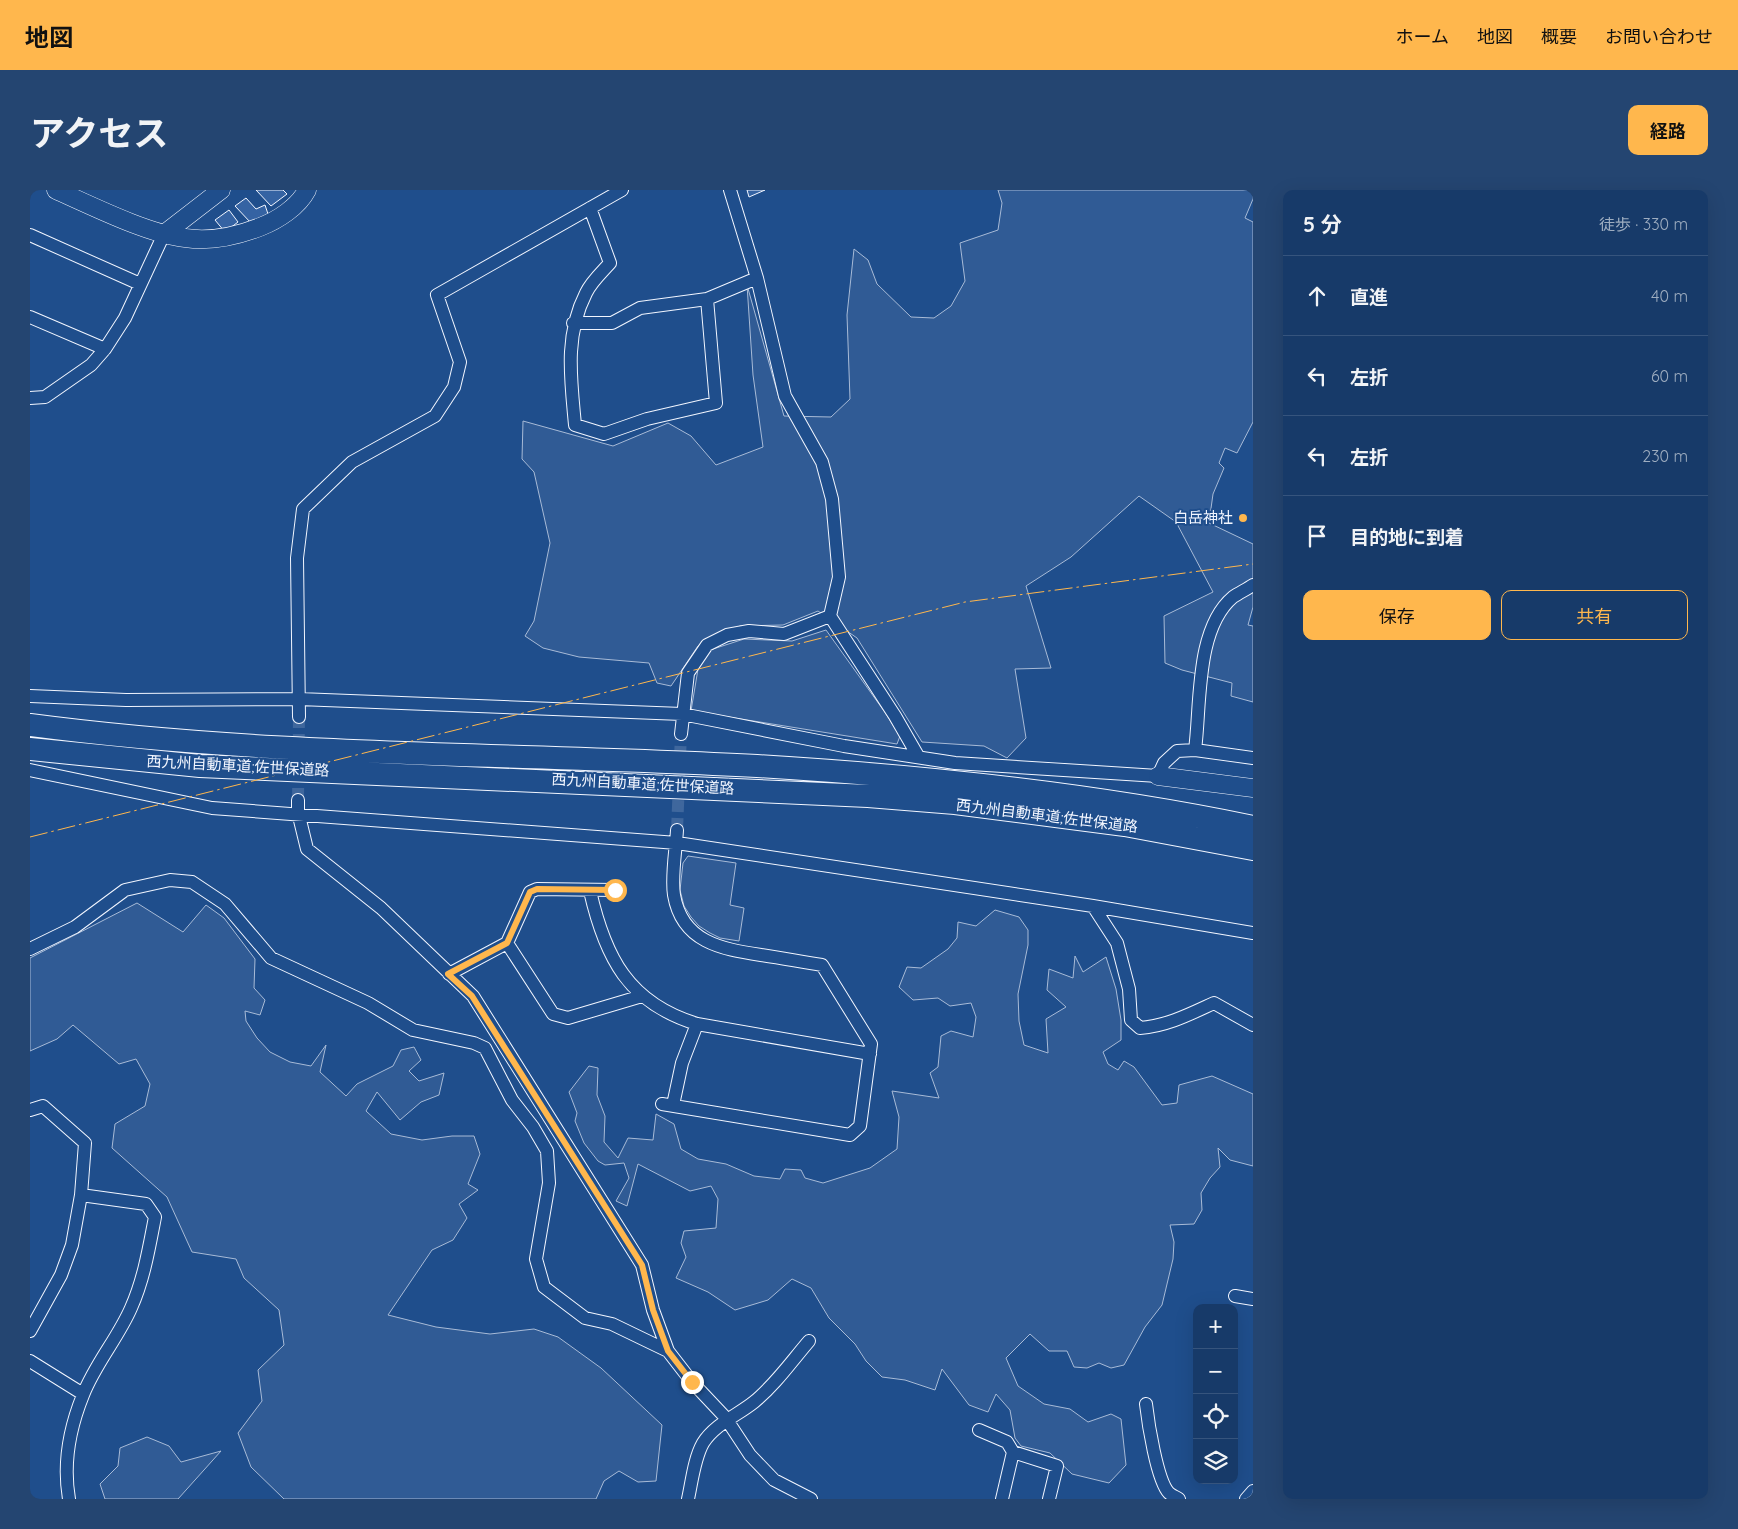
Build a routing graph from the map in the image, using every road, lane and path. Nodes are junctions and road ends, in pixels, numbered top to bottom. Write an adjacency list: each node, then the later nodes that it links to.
1 (56, 190): 7 (street)
2 (221, 190): 7 (street)
3 (308, 190): 7 (street)
4 (622, 190): 6 (street)
5 (730, 190): 9 (street)
6 (590, 208): 13 (street); 19 (street)
7 (164, 234): 10 (street)
8 (30, 235): 10 (street)
9 (757, 278): 11 (street); 17 (street)
10 (140, 284): 14 (street)
11 (707, 299): 13 (street); 13 (street)
12 (30, 317): 14 (street)
13 (573, 323)
14 (105, 350): 15 (street)
15 (30, 398)
16 (1253, 585): 25 (street)
17 (830, 616): 20 (street); 26 (street)
18 (30, 696): 19 (street)
19 (299, 699): 20 (street); 21 (street)
20 (682, 714): 23 (street); 26 (street)
21 (299, 717)
22 (30, 725): 32 (highway, 西九州自動車道;佐世保道路)
23 (681, 734)
24 (30, 749): 35 (highway, 西九州自動車道;佐世保道路)
25 (1195, 750): 27 (street); 29 (street)
26 (918, 756): 29 (street)
27 (1253, 758)
28 (30, 770): 31 (street)
29 (1158, 776): 30 (street)
30 (1253, 788)
31 (298, 806): 34 (street); 42 (street)
32 (1253, 826)
33 (677, 830): 34 (street)
34 (677, 843): 38 (street); 46 (street)
35 (1253, 849)
36 (615, 890): 37 (street)
37 (590, 891): 40 (street); 43 (street)
38 (1093, 906): 39 (street); 45 (street)
39 (1253, 932)
40 (507, 943): 42 (street); 43 (street)
41 (30, 950): 53 (street)
42 (448, 974): 53 (street)
43 (642, 996): 44 (street)
44 (697, 1024): 46 (street); 46 (street)
45 (1253, 1024)
46 (870, 1054)
47 (30, 1110): 48 (street)
48 (81, 1195): 51 (street); 55 (street)
49 (1235, 1296): 50 (street)
50 (1253, 1299)
51 (30, 1330)
52 (808, 1341): 57 (street)
53 (668, 1351): 57 (street)
54 (30, 1361): 55 (street)
55 (83, 1394): 61 (street)
56 (1146, 1404): 66 (street)
57 (728, 1421): 62 (street); 63 (street)
58 (979, 1430): 59 (street)
59 (1014, 1452): 64 (street); 65 (street)
60 (1253, 1491): 67 (street)
61 (69, 1499)
62 (688, 1499)
63 (811, 1499)
64 (1002, 1499)
65 (1049, 1499)
66 (1179, 1499)
67 (1246, 1499)

